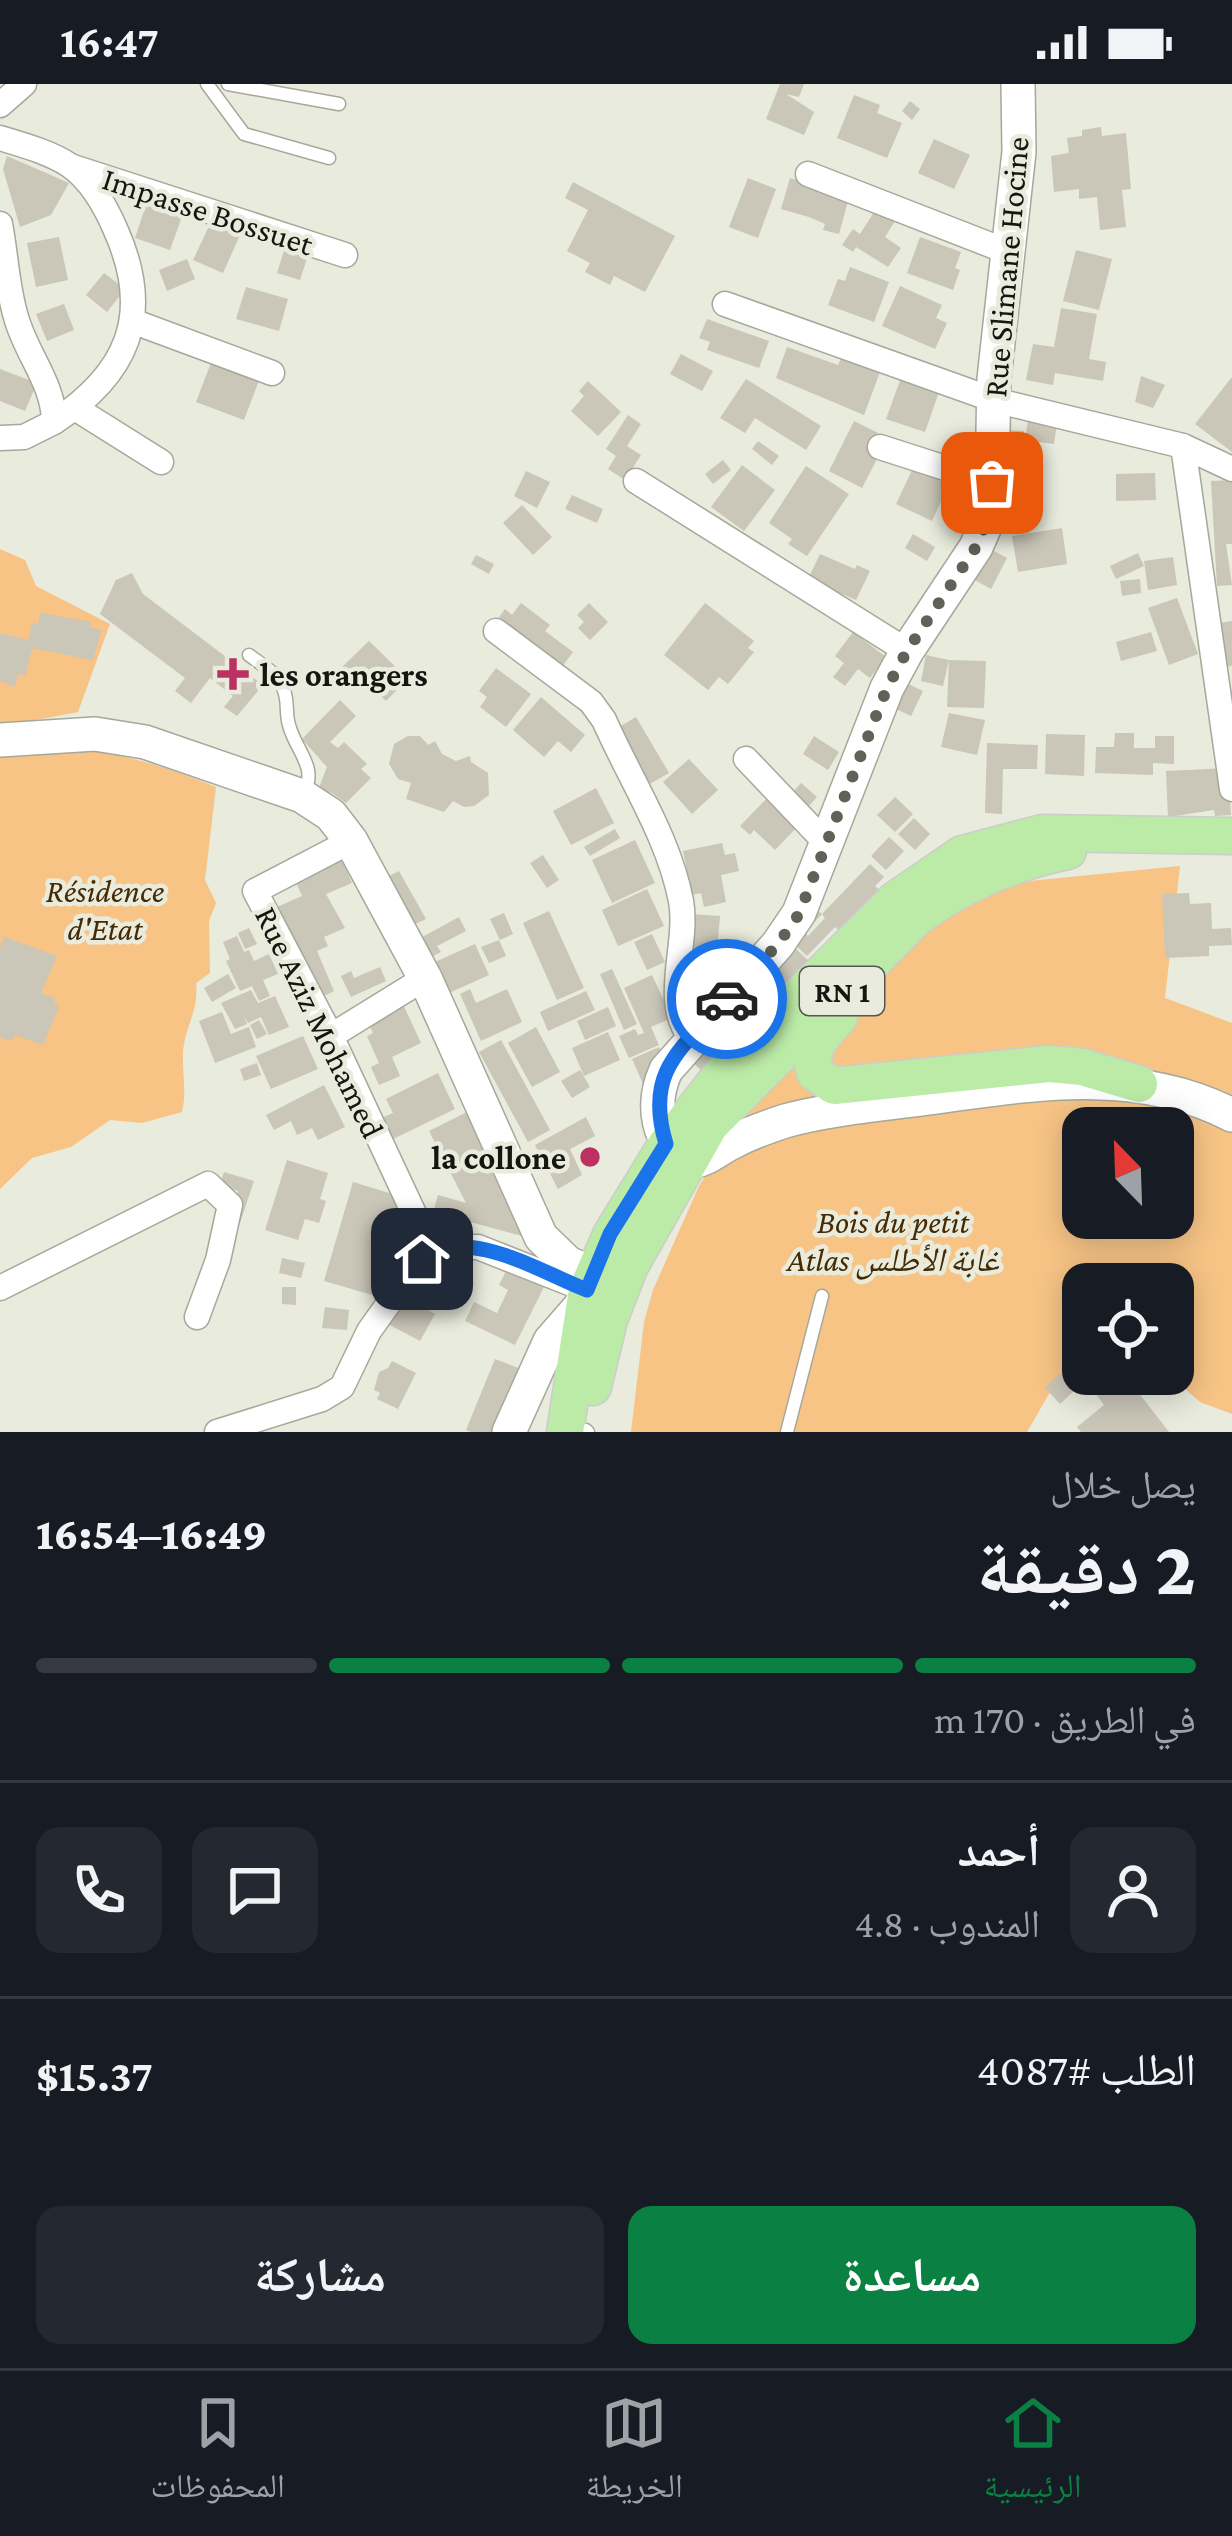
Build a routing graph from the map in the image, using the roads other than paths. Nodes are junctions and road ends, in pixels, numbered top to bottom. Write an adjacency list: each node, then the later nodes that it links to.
1 (24, 84): 6 (street)
2 (207, 84): 8 (lane)
3 (228, 84): 5 (lane)
4 (1018, 84): 12 (street, Rue Slimane Hocine)
5 (339, 104)
6 (0, 105)
7 (0, 138): 9 (street, Impasse Bossuet)
8 (329, 158)
9 (72, 167): 13 (street, Impasse Bossuet); 15 (street)
10 (808, 174): 12 (street)
11 (0, 224): 18 (street)
12 (1011, 254): 17 (street, Rue Slimane Hocine)
13 (345, 255)
14 (725, 304): 17 (street)
15 (132, 321): 16 (street); 18 (street)
16 (272, 373)
17 (994, 400): 20 (street); 25 (street, Rue Slimane Hocine)
18 (65, 416): 19 (street); 22 (street)
19 (0, 438)
20 (1183, 446): 23 (street); 31 (street)
21 (880, 447): 25 (street)
22 (161, 462)
23 (1232, 469)
24 (636, 481): 27 (street)
25 (992, 483): 27 (street, Rue Slimane Hocine)
26 (496, 631): 40 (street)
27 (907, 651): 36 (street, Rue Slimane Hocine)
28 (249, 655): 32 (lane)
29 (0, 740): 32 (street)
30 (746, 759): 36 (street)
31 (1232, 789)
32 (302, 796): 35 (street)
33 (1146, 836): 34 (main road, RN 1); 37 (main road, RN 1); 43 (main road, RN 1)
34 (1232, 836)
35 (351, 841): 38 (street); 39 (street, Rue Aziz Mohamed)
36 (828, 845): 40 (street, Rue Slimane Hocine)
37 (907, 927): 41 (main road); 43 (main road, RN 1)
38 (425, 978): 39 (street); 45 (street)
39 (331, 1036): 44 (street, Rue Aziz Mohamed)
40 (691, 1038): 43 (street, Rue Slimane Hocine)
41 (1138, 1084): 42 (street); 43 (street)
42 (1232, 1114)
43 (676, 1153): 45 (main road, RN 1)
44 (432, 1252): 45 (street); 50 (street)
45 (603, 1279): 49 (main road, RN 1); 51 (street)
46 (0, 1288): 48 (street)
47 (822, 1296): 52 (lane)
48 (197, 1317)
49 (581, 1431)
50 (217, 1432)
51 (509, 1432)
52 (787, 1432)

